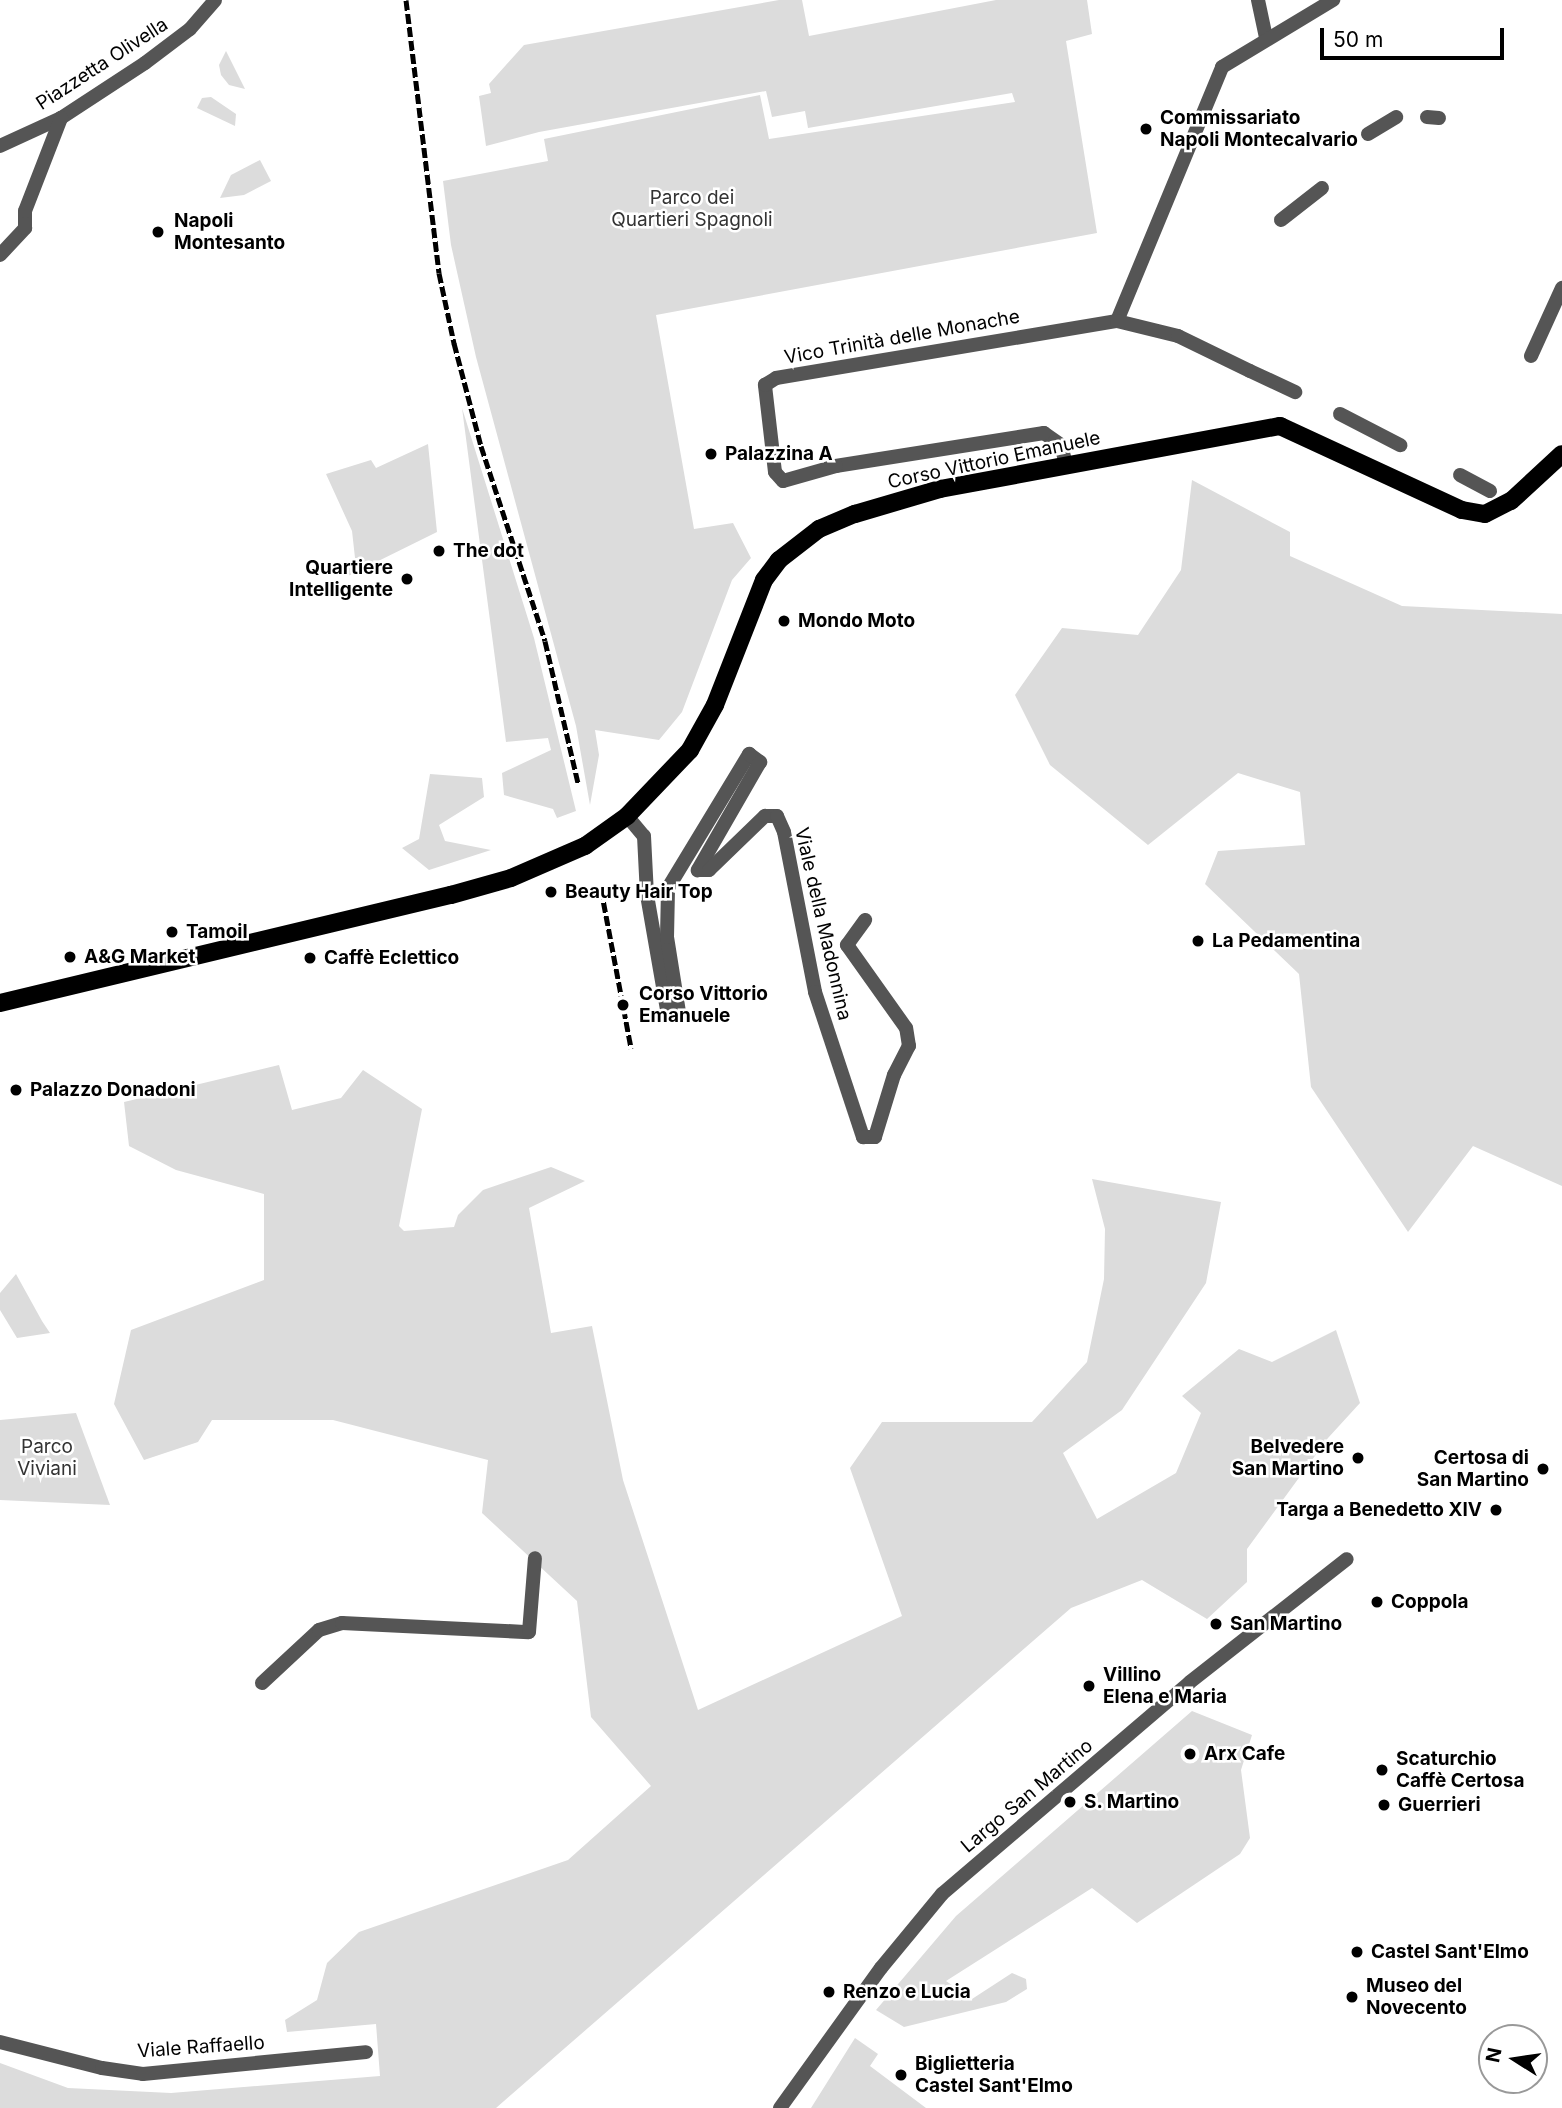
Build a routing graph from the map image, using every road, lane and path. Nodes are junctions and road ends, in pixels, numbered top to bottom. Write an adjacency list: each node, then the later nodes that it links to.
1 (215, 0): 6 (street, Piazzetta Olivella)
2 (1258, 0): 4 (street)
3 (1333, 0): 4 (street)
4 (1266, 38): 13 (street)
5 (1396, 117): 7 (street)
6 (61, 118): 8 (street, Piazzetta Olivella); 11 (street)
7 (1368, 134)
8 (0, 146)
9 (1322, 188): 10 (street)
10 (1281, 220)
11 (0, 255)
12 (1562, 288): 14 (street)
13 (1117, 321): 15 (street); 19 (street, Vico Trinità delle Monache)
14 (1531, 356)
15 (1295, 392)
16 (1340, 414): 17 (street)
17 (1400, 444)
18 (1562, 454): 19 (main road, Corso Vittorio Emanuele)
19 (1066, 464): 22 (main road, Corso Vittorio Emanuele)
20 (1460, 475): 21 (street)
21 (1490, 491)
22 (627, 816): 23 (street, Viale della Madonnina); 24 (main road, Corso Vittorio Emanuele)
23 (865, 920)
24 (0, 1003)
25 (535, 1558): 27 (street)
26 (1347, 1559): 30 (street, Largo San Martino)
27 (262, 1683)
28 (0, 2042): 29 (street, Viale Raffaello)
29 (366, 2052)
30 (780, 2108)

